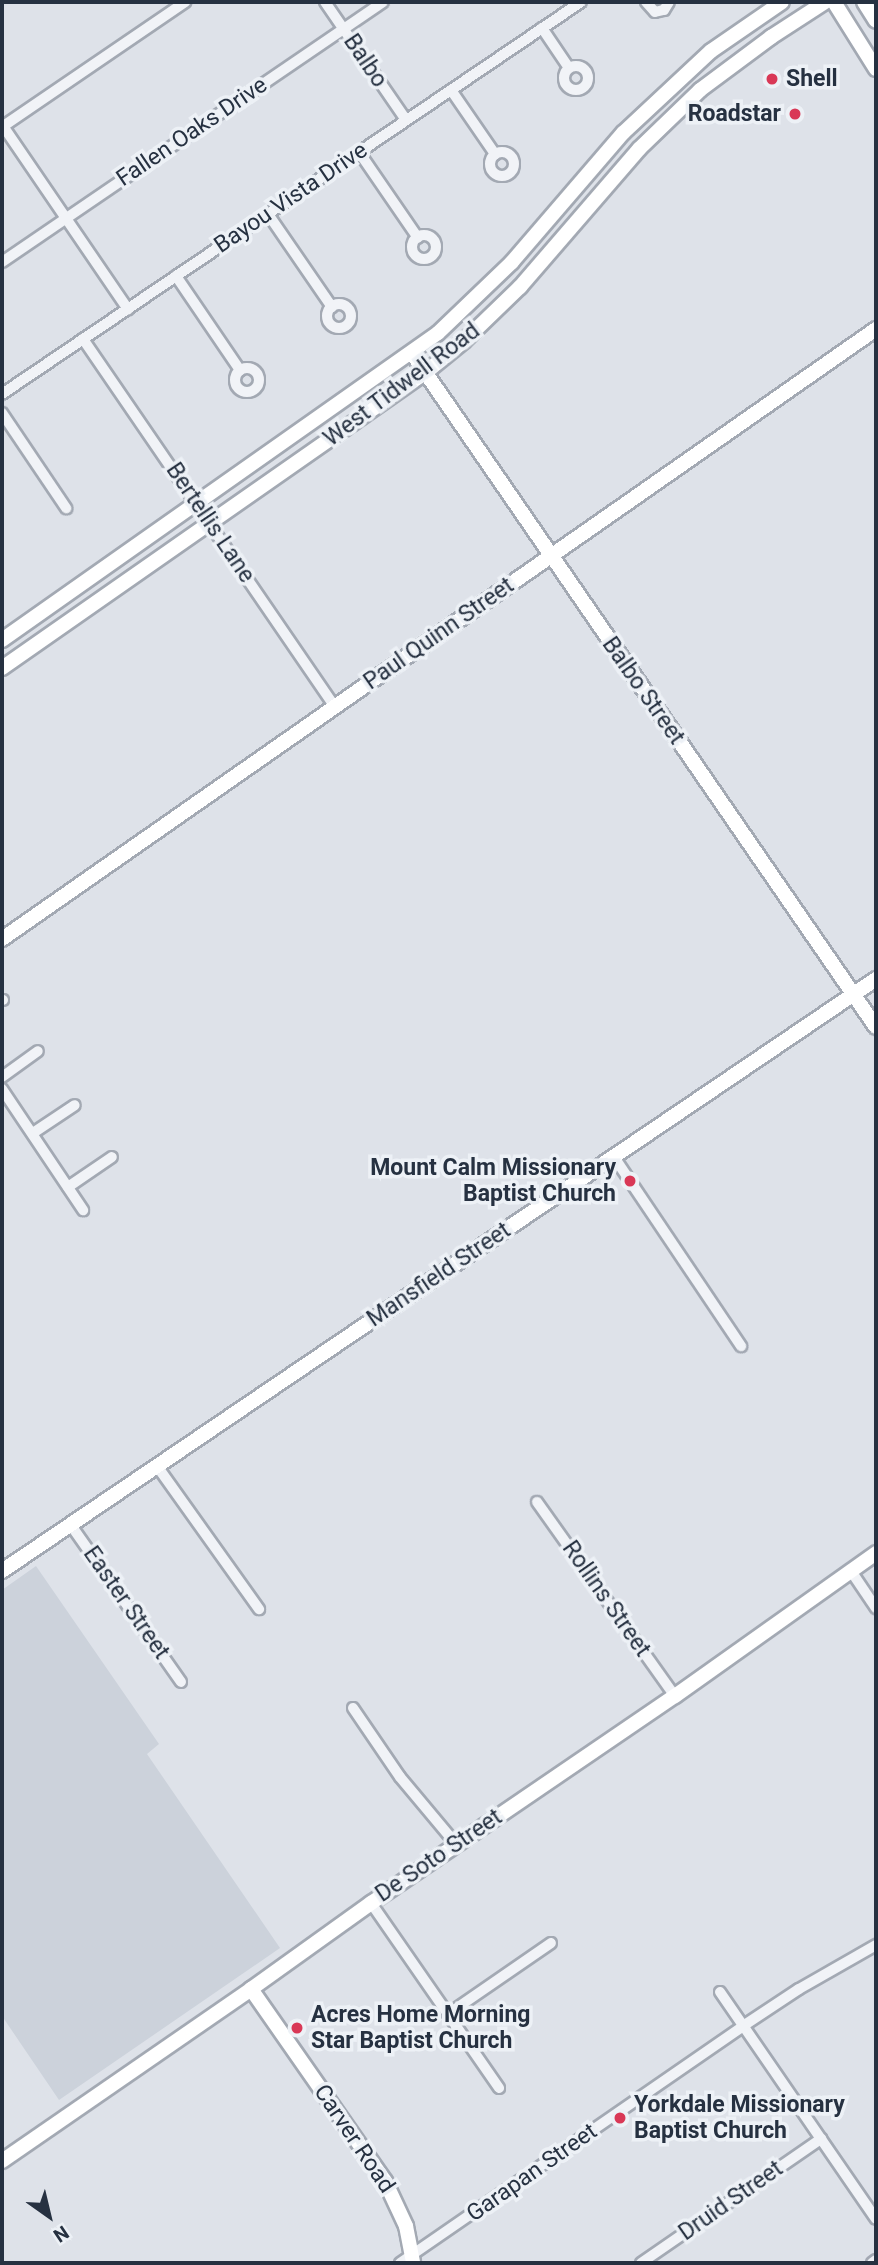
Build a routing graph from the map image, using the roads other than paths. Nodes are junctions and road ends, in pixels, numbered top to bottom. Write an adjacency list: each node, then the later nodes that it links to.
1 (185, 2): 20 (street)
2 (325, 2): 13 (street, Balbo)
3 (383, 2): 13 (street, Fallen Oaks Drive)
4 (580, 2): 12 (street, Bayou Vista Drive)
5 (646, 2): 6 (street)
6 (669, 2)
7 (782, 2): 16 (street, West Tidwell Road)
8 (825, 2): 18 (street, West Tidwell Road)
9 (834, 2): 15 (street)
10 (864, 2): 11 (street)
11 (876, 21)
12 (542, 28): 14 (street); 17 (street, Bayou Vista Drive)
13 (343, 29): 19 (street, Balbo); 24 (street, Fallen Oaks Drive)
14 (569, 68)
15 (876, 69)
16 (685, 73): 18 (street); 25 (street, West Tidwell Road)
17 (451, 90): 19 (street, Bayou Vista Drive); 22 (street)
18 (700, 90): 26 (street, West Tidwell Road)
19 (406, 120): 21 (street, Bayou Vista Drive)
20 (3, 126): 24 (street)
21 (359, 152): 23 (street, Bayou Vista Drive); 27 (street)
22 (495, 154)
23 (268, 214): 29 (street, Bayou Vista Drive); 30 (street)
24 (66, 218): 28 (street, Fallen Oaks Drive); 31 (street)
25 (549, 220): 26 (street); 34 (street, West Tidwell Road)
26 (566, 234): 36 (street, West Tidwell Road)
27 (418, 237)
28 (2, 262)
29 (176, 276): 31 (street, Bayou Vista Drive); 35 (street)
30 (332, 307)
31 (128, 309): 33 (street, Bayou Vista Drive)
32 (876, 329): 42 (street, Paul Quinn Street)
33 (83, 339): 37 (street, Bayou Vista Drive); 39 (street, Bertellis Lane)
34 (412, 353): 36 (street, Balbo Street); 39 (street, West Tidwell Road)
35 (240, 370)
36 (426, 373): 41 (street, West Tidwell Road); 42 (street, Balbo Street)
37 (2, 394)
38 (2, 414): 40 (street)
39 (198, 505): 41 (street, Bertellis Lane); 43 (street, West Tidwell Road)
40 (66, 508)
41 (211, 524): 44 (street, West Tidwell Road); 46 (street, Bertellis Lane)
42 (550, 557): 46 (street, Paul Quinn Street); 49 (street, Balbo Street)
43 (8, 636): 44 (street)
44 (27, 650): 45 (street, West Tidwell Road)
45 (2, 667)
46 (335, 707): 47 (street, Paul Quinn Street)
47 (2, 939)
48 (876, 979): 49 (street, Mansfield Street)
49 (854, 995): 50 (street, Balbo Street); 57 (street, Mansfield Street)
50 (876, 1027)
51 (38, 1051): 52 (street)
52 (2, 1077)
53 (2, 1089): 55 (street)
54 (75, 1105): 55 (street)
55 (33, 1133): 58 (street)
56 (112, 1157): 58 (street)
57 (614, 1157): 60 (street); 61 (street, Mansfield Street)
58 (68, 1187): 59 (street)
59 (83, 1210)
60 (741, 1346)
61 (158, 1466): 63 (street, Mansfield Street); 68 (street)
62 (537, 1502): 70 (street, Rollins Street)
63 (70, 1524): 65 (street, Mansfield Street); 69 (street, Easter Street)
64 (876, 1553): 66 (street, De Soto Street)
65 (2, 1571)
66 (851, 1571): 67 (street); 70 (street, De Soto Street)
67 (876, 1608)
68 (259, 1609)
69 (181, 1682)
70 (675, 1696): 72 (street, De Soto Street)
71 (353, 1708): 72 (street)
72 (456, 1844): 73 (street, De Soto Street)
73 (371, 1903): 76 (street, De Soto Street); 78 (street)
74 (551, 1943): 78 (street)
75 (876, 1945): 79 (street, Garapan Street)
76 (251, 1990): 82 (street, De Soto Street); 84 (street, Carver Road)
77 (720, 1992): 79 (street)
78 (448, 2014): 80 (street)
79 (743, 2026): 81 (street); 84 (street, Garapan Street)
80 (499, 2088)
81 (821, 2139): 83 (street); 86 (street, Druid Street)
82 (2, 2161)
83 (876, 2219)
84 (414, 2259): 85 (street, Garapan Street)
85 (400, 2263)
86 (641, 2263)

